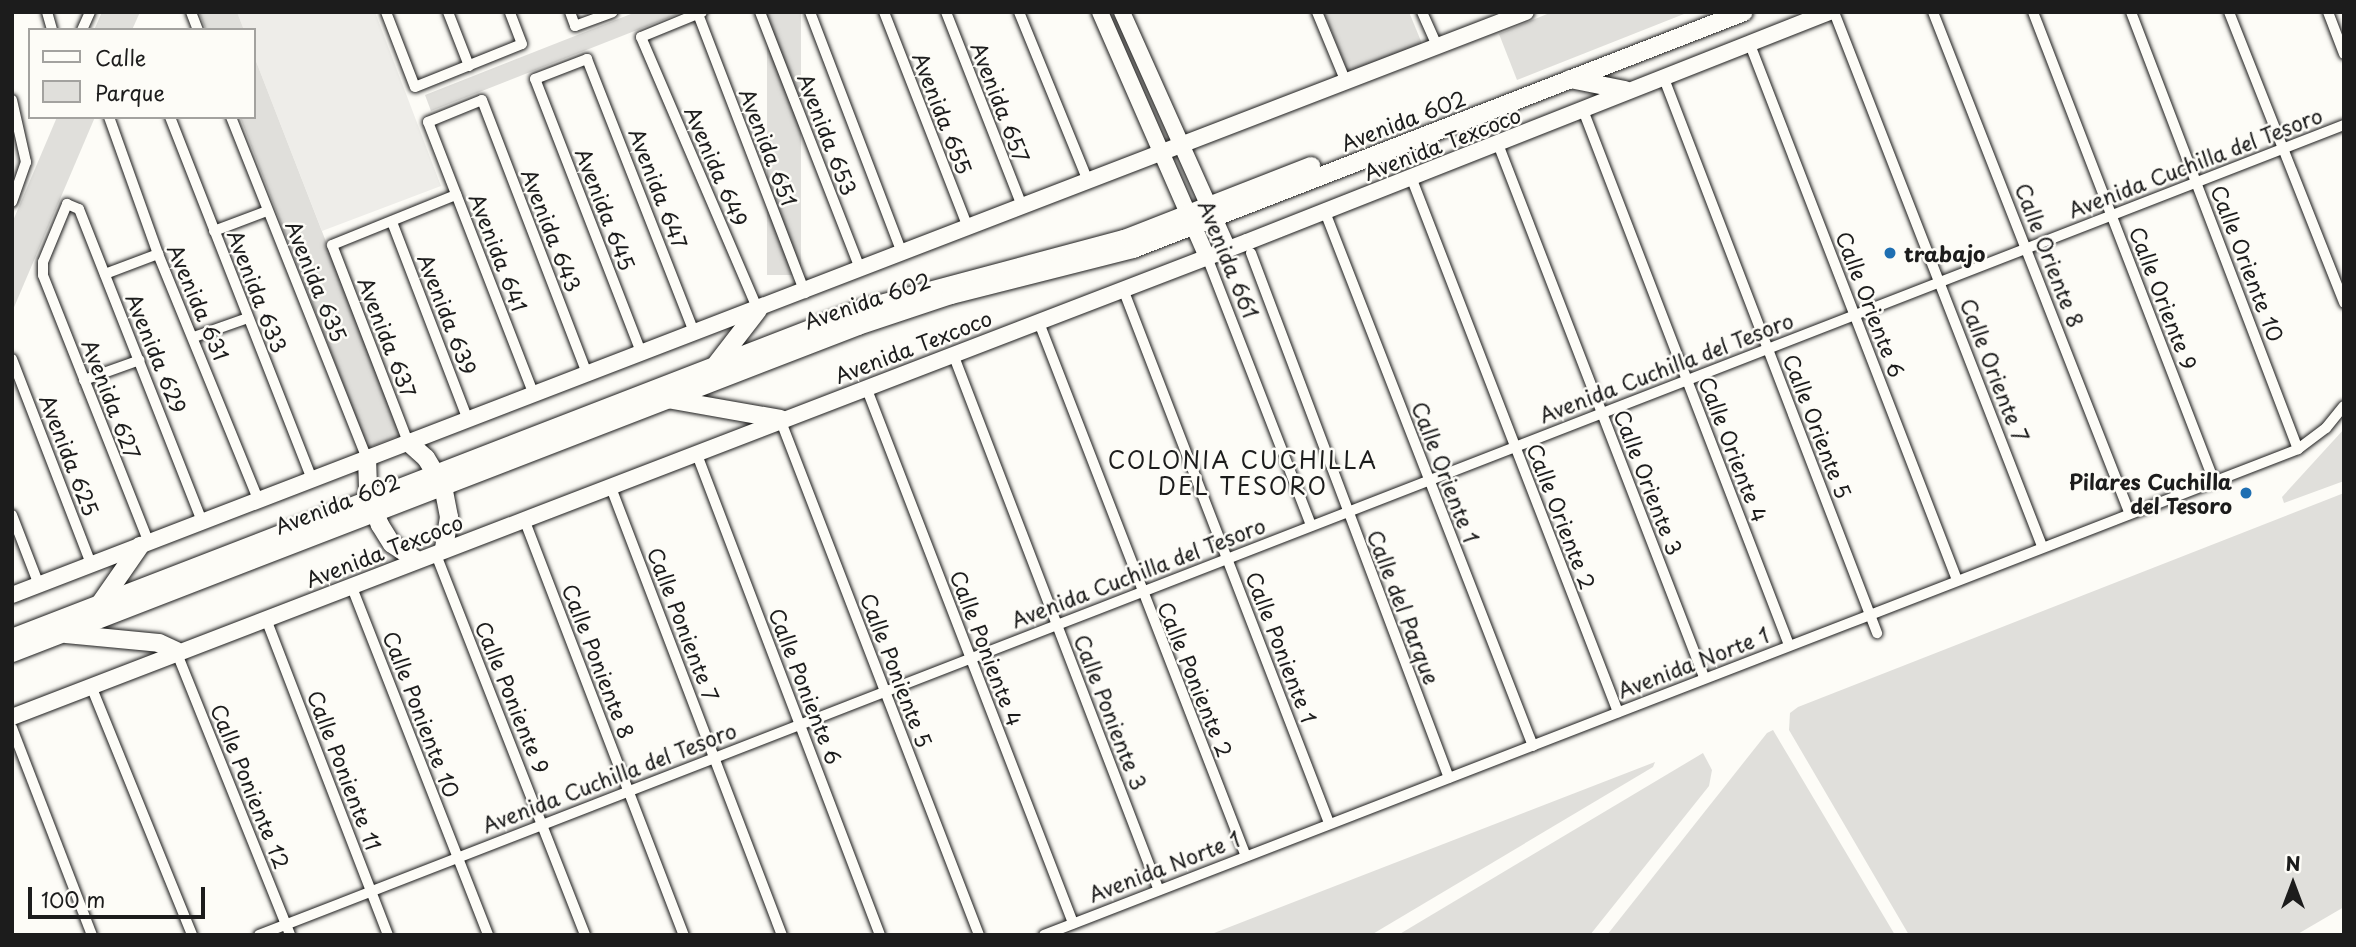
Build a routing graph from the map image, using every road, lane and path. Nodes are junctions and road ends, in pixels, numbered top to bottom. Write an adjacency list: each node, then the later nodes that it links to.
1 (90, 12): 26 (street)
2 (386, 12): 31 (street)
3 (448, 12): 31 (street)
4 (510, 12): 31 (street)
5 (570, 12): 6 (street)
6 (612, 12)
7 (760, 12): 68 (street, Avenida 653)
8 (810, 12): 64 (street, Avenida 653)
9 (884, 12): 60 (street, Avenida 655)
10 (946, 12): 53 (street, Avenida 657)
11 (1019, 12): 48 (street)
12 (1100, 12): 46 (main road, Avenida 661)
13 (1122, 12): 44 (main road, Avenida 661)
14 (1317, 12): 34 (street)
15 (1422, 12): 28 (street)
16 (1526, 12): 28 (main road, Avenida 602)
17 (1709, 12): 55 (main road, Avenida 602)
18 (1744, 12): 33 (main road, Avenida 602)
19 (1831, 12): 27 (main road, Avenida Texcoco); 70 (street, Calle Oriente 7)
20 (1933, 12): 62 (street, Calle Oriente 8)
21 (2033, 12): 57 (street, Calle Oriente 9)
22 (2131, 12): 49 (street, Calle Oriente 10)
23 (2229, 12): 45 (street)
24 (2328, 12): 29 (street)
25 (700, 13): 72 (street, Avenida 651); 74 (street, Avenida 649)
26 (83, 28)
27 (1749, 42): 32 (main road, Avenida Texcoco); 75 (street, Calle Oriente 6)
28 (1437, 46): 34 (main road, Avenida 602)
29 (2344, 54)
30 (587, 59): 78 (street, Avenida 647); 81 (street, Avenida 645)
31 (469, 66)
32 (1663, 76): 35 (main road, Avenida Texcoco); 80 (street, Calle Oriente 5)
33 (1570, 79): 35 (main road); 55 (main road, Avenida 602)
34 (1346, 82): 44 (main road, Avenida 602)
35 (1625, 90): 37 (main road, Avenida Texcoco)
36 (12, 100): 51 (street)
37 (1583, 110): 43 (main road, Avenida Texcoco); 87 (street, Calle Oriente 4)
38 (110, 119): 66 (street, Avenida 631)
39 (171, 119): 61 (street, Avenida 633)
40 (232, 119): 54 (street, Avenida 635)
41 (428, 122): 50 (street, Avenida 641); 86 (street, Avenida 643)
42 (2344, 125): 45 (street, Avenida Cuchilla del Tesoro)
43 (1498, 144): 47 (main road, Avenida Texcoco); 93 (street, Calle Oriente 3)
44 (1179, 146): 46 (main road, Avenida 602); 55 (main road, Avenida 661)
45 (2282, 149): 49 (street, Avenida Cuchilla del Tesoro); 73 (street)
46 (1160, 153): 48 (main road, Avenida 602); 58 (main road, Avenida 661)
47 (1411, 177): 56 (main road, Avenida Texcoco); 97 (street, Calle Oriente 2)
48 (1088, 181): 53 (main road, Avenida 602)
49 (2197, 181): 57 (street, Avenida Cuchilla del Tesoro); 98 (street, Calle Oriente 10)
50 (456, 195): 59 (street); 90 (street, Avenida 641)
51 (12, 202)
52 (71, 203): 69 (street, Avenida 629); 88 (street, Avenida 627)
53 (1022, 206): 60 (main road, Avenida 602)
54 (268, 211): 61 (street); 100 (street, Avenida 635)
55 (1212, 211): 58 (main road, Avenida 602); 63 (main road, Avenida 661)
56 (1325, 212): 63 (main road, Avenida Texcoco); 103 (street, Calle Oriente 1)
57 (2112, 216): 62 (street, Avenida Cuchilla del Tesoro); 104 (street, Calle Oriente 9)
58 (1192, 220): 67 (main road, Avenida 661); 85 (main road, Avenida 602); 91 (main road, Avenida 602)
59 (392, 222): 95 (street, Avenida 639); 96 (street, Avenida 637)
60 (968, 227): 64 (main road, Avenida 602)
61 (214, 231): 76 (street, Avenida 633)
62 (2026, 247): 70 (street, Avenida Cuchilla del Tesoro); 109 (street, Calle Oriente 8)
63 (1228, 249): 67 (main road, Avenida Texcoco)
64 (902, 253): 68 (main road, Avenida 602)
65 (1251, 253): 108 (street, Calle del Parque)
66 (158, 254): 69 (street); 79 (street, Avenida 631)
67 (1207, 257): 71 (main road, Avenida Texcoco); 113 (street, Avenida 661)
68 (860, 269): 72 (main road, Avenida 602)
69 (105, 274): 84 (street, Avenida 629)
70 (1940, 281): 75 (street, Avenida Cuchilla del Tesoro); 115 (street, Calle Oriente 7)
71 (1123, 289): 77 (main road, Avenida Texcoco); 118 (street, Calle Poniente 1)
72 (805, 293): 74 (main road, Avenida 602)
73 (2344, 303)
74 (758, 310): 78 (main road, Avenida 602); 85 (main road)
75 (1854, 314): 80 (street, Avenida Cuchilla del Tesoro); 120 (street, Calle Oriente 6)
76 (248, 318): 79 (street); 101 (street, Avenida 633)
77 (1038, 320): 82 (main road, Avenida Texcoco); 123 (street, Calle Poniente 2)
78 (694, 332): 81 (main road, Avenida 602)
79 (194, 337): 106 (street, Avenida 631)
80 (1768, 347): 87 (street, Avenida Cuchilla del Tesoro); 126 (street, Calle Oriente 5)
81 (641, 352): 86 (main road, Avenida 602)
82 (953, 354): 89 (main road, Avenida Texcoco); 128 (street, Calle Poniente 3)
83 (12, 359): 119 (street, Avenida 625)
84 (140, 360): 88 (street); 112 (street, Avenida 629)
85 (716, 364): 102 (main road, Avenida 602)
86 (587, 374): 90 (main road, Avenida 602)
87 (1686, 379): 93 (street, Avenida Cuchilla del Tesoro); 132 (street, Calle Oriente 4)
88 (84, 380): 114 (street, Avenida 627)
89 (866, 387): 94 (main road, Avenida Texcoco); 135 (street, Calle Poniente 4)
90 (534, 396): 95 (main road, Avenida 602)
91 (667, 399): 94 (main road); 102 (main road, Avenida 602)
92 (2344, 406): 98 (street, Avenida Norte 1)
93 (1601, 413): 97 (street, Avenida Cuchilla del Tesoro); 136 (street, Calle Oriente 3)
94 (780, 419): 99 (main road, Avenida Texcoco); 138 (street, Calle Poniente 5)
95 (468, 420): 96 (main road, Avenida 602)
96 (408, 442): 100 (main road, Avenida 602); 102 (main road)
97 (1514, 447): 103 (street, Avenida Cuchilla del Tesoro); 139 (street, Calle Oriente 2)
98 (2298, 449): 104 (street, Avenida Norte 1)
99 (696, 452): 105 (main road, Avenida Texcoco); 141 (street, Calle Poniente 6)
100 (367, 458): 101 (main road, Avenida 602); 107 (main road)
101 (312, 479): 106 (main road, Avenida 602)
102 (439, 479): 107 (main road, Avenida 602); 116 (main road)
103 (1429, 481): 108 (street, Avenida Cuchilla del Tesoro); 143 (street, Calle Oriente 1)
104 (2214, 481): 109 (street, Avenida Norte 1)
105 (610, 485): 111 (main road, Avenida Texcoco); 144 (street, Calle Poniente 7)
106 (258, 499): 112 (main road, Avenida 602)
107 (372, 506): 117 (main road); 125 (main road, Avenida 602); 129 (main road, Avenida 602)
108 (1346, 512): 113 (street, Avenida Cuchilla del Tesoro); 145 (street, Calle del Parque)
109 (2129, 512): 115 (street, Avenida Norte 1)
110 (12, 515): 121 (street)
111 (524, 519): 116 (main road, Avenida Texcoco); 146 (street, Calle Poniente 8)
112 (202, 522): 114 (main road, Avenida 602)
113 (1311, 525): 118 (street, Avenida Cuchilla del Tesoro)
114 (144, 544): 119 (main road, Avenida 602); 125 (main road)
115 (2042, 546): 120 (street, Avenida Norte 1)
116 (440, 550): 117 (main road, Avenida Texcoco); 148 (street, Calle Poniente 9)
117 (415, 559): 122 (main road, Avenida Texcoco)
118 (1228, 559): 123 (street, Avenida Cuchilla del Tesoro); 147 (street, Calle Poniente 1)
119 (91, 564): 121 (main road, Avenida 602)
120 (1957, 580): 126 (street, Avenida Norte 1)
121 (39, 585): 124 (main road, Avenida 602)
122 (351, 585): 127 (main road, Avenida Texcoco); 150 (street, Calle Poniente 10)
123 (1141, 592): 128 (street, Avenida Cuchilla del Tesoro); 149 (street, Calle Poniente 2)
124 (12, 596)
125 (99, 605): 131 (main road, Avenida 602)
126 (1870, 614): 130 (street, Calle Oriente 5); 132 (street, Avenida Norte 1)
127 (266, 619): 133 (main road, Avenida Texcoco); 152 (street, Calle Poniente 11)
128 (1057, 624): 135 (street, Avenida Cuchilla del Tesoro); 151 (street, Calle Poniente 3)
129 (63, 633): 133 (main road); 134 (main road, Avenida 602)
130 (1877, 633)
131 (12, 638)
132 (1789, 645): 136 (street, Avenida Norte 1)
133 (176, 651): 137 (main road, Avenida Texcoco); 154 (street, Calle Poniente 12)
134 (12, 653)
135 (970, 657): 138 (street, Avenida Cuchilla del Tesoro); 153 (street, Calle Poniente 4)
136 (1704, 677): 139 (street, Avenida Norte 1)
137 (91, 686): 140 (main road, Avenida Texcoco); 156 (street)
138 (885, 691): 141 (street, Avenida Cuchilla del Tesoro); 164 (street, Calle Poniente 5)
139 (1618, 712): 143 (street, Avenida Norte 1)
140 (12, 717)
141 (800, 724): 144 (street, Avenida Cuchilla del Tesoro); 163 (street, Calle Poniente 6)
142 (12, 728): 155 (street)
143 (1533, 746): 145 (street, Avenida Norte 1)
144 (715, 758): 146 (street, Avenida Cuchilla del Tesoro); 162 (street, Calle Poniente 7)
145 (1449, 778): 147 (street, Avenida Norte 1)
146 (628, 791): 148 (street, Avenida Cuchilla del Tesoro); 161 (street, Calle Poniente 8)
147 (1329, 823): 149 (street, Avenida Norte 1)
148 (542, 824): 150 (street, Avenida Cuchilla del Tesoro); 160 (street, Calle Poniente 9)
149 (1245, 854): 151 (street, Avenida Norte 1)
150 (457, 856): 152 (street, Avenida Cuchilla del Tesoro); 159 (street, Calle Poniente 10)
151 (1158, 888): 153 (street, Avenida Norte 1)
152 (370, 889): 154 (street, Avenida Cuchilla del Tesoro); 158 (street, Calle Poniente 11)
153 (1073, 923): 165 (street, Avenida Norte 1)
154 (288, 930): 157 (street, Avenida Cuchilla del Tesoro)
155 (92, 935)
156 (192, 935)
157 (259, 935)
158 (388, 935)
159 (488, 935)
160 (585, 935)
161 (684, 935)
162 (782, 935)
163 (880, 935)
164 (979, 935)
165 (1044, 935)

